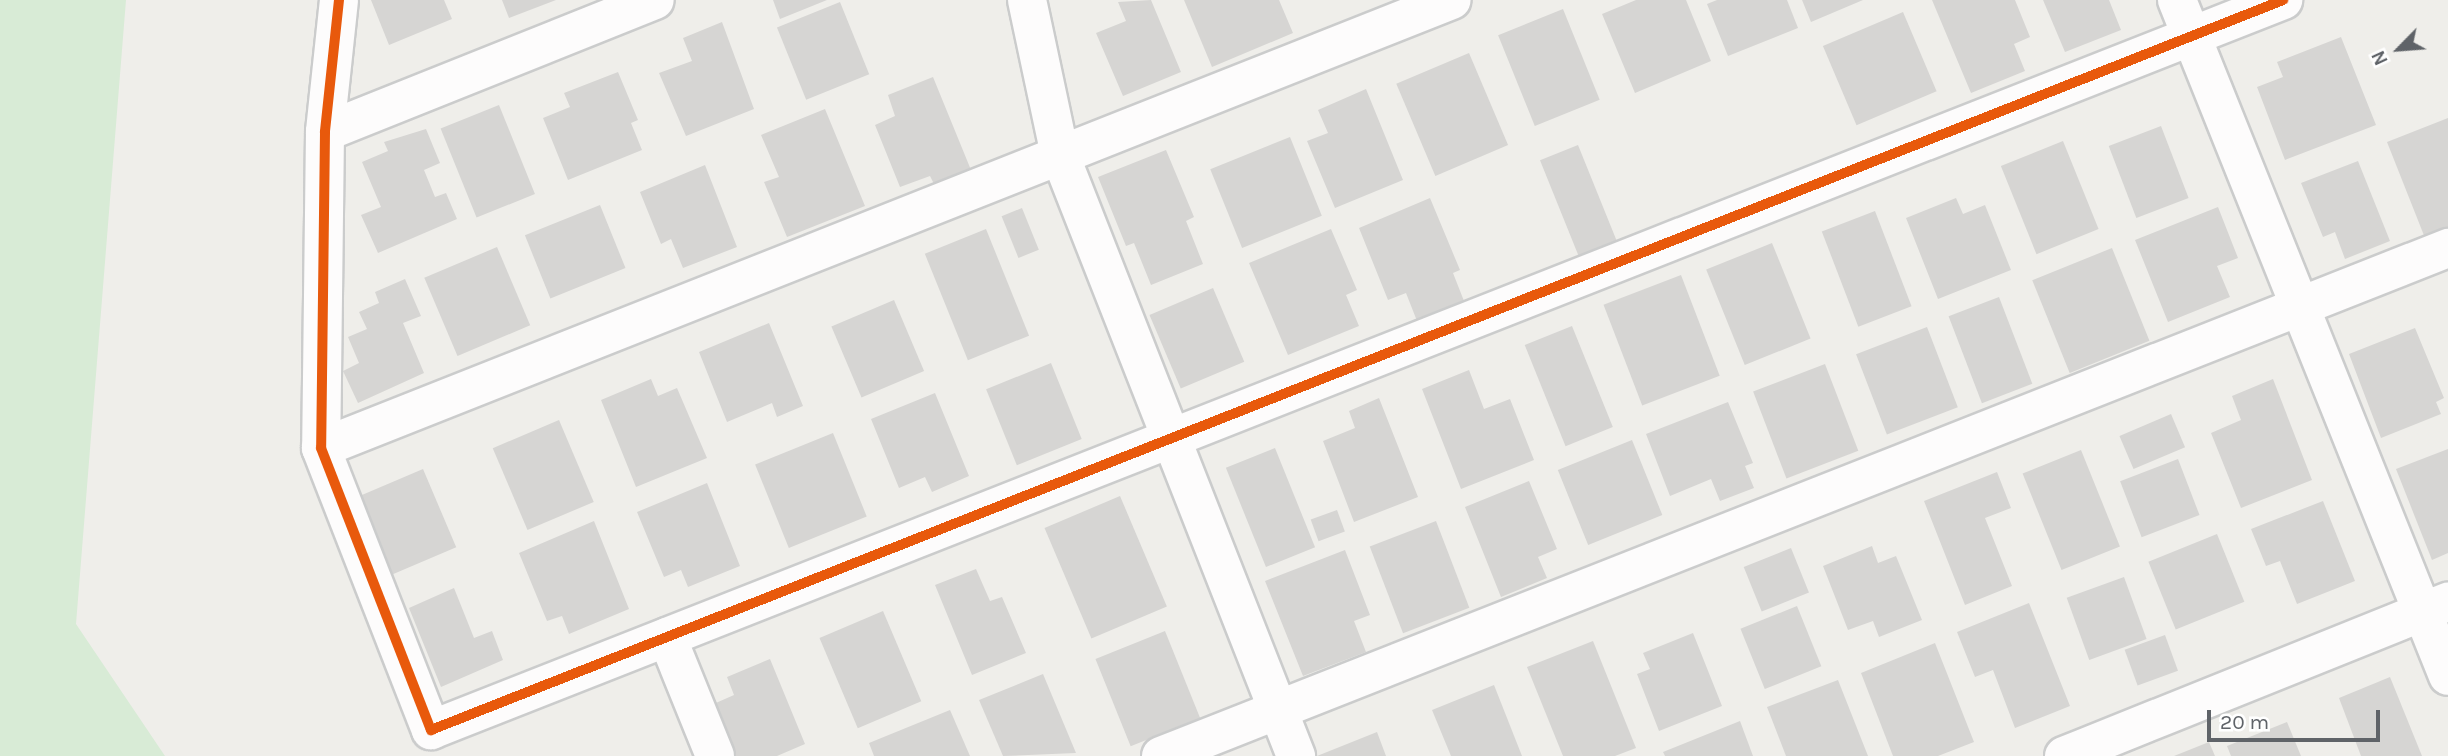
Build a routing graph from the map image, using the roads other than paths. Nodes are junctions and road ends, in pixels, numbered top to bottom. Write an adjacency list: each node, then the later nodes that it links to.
1 (339, 0): 8 (street)
2 (655, 0): 8 (street)
3 (1027, 0): 9 (street)
4 (1452, 0): 9 (street)
5 (2177, 0): 7 (street)
6 (2283, 0): 7 (street)
7 (2192, 36): 11 (street); 12 (street)
8 (325, 132): 13 (street)
9 (1060, 155): 12 (street); 13 (street)
10 (2448, 248): 11 (street)
11 (2300, 307): 14 (street); 17 (street)
12 (1172, 438): 15 (street); 17 (street)
13 (321, 448): 15 (street)
14 (2435, 607): 16 (street); 21 (street)
15 (667, 637): 18 (street)
16 (2448, 676)
17 (1280, 709): 19 (street); 20 (street)
18 (715, 756)
19 (1161, 756)
20 (1296, 756)
21 (2064, 756)

